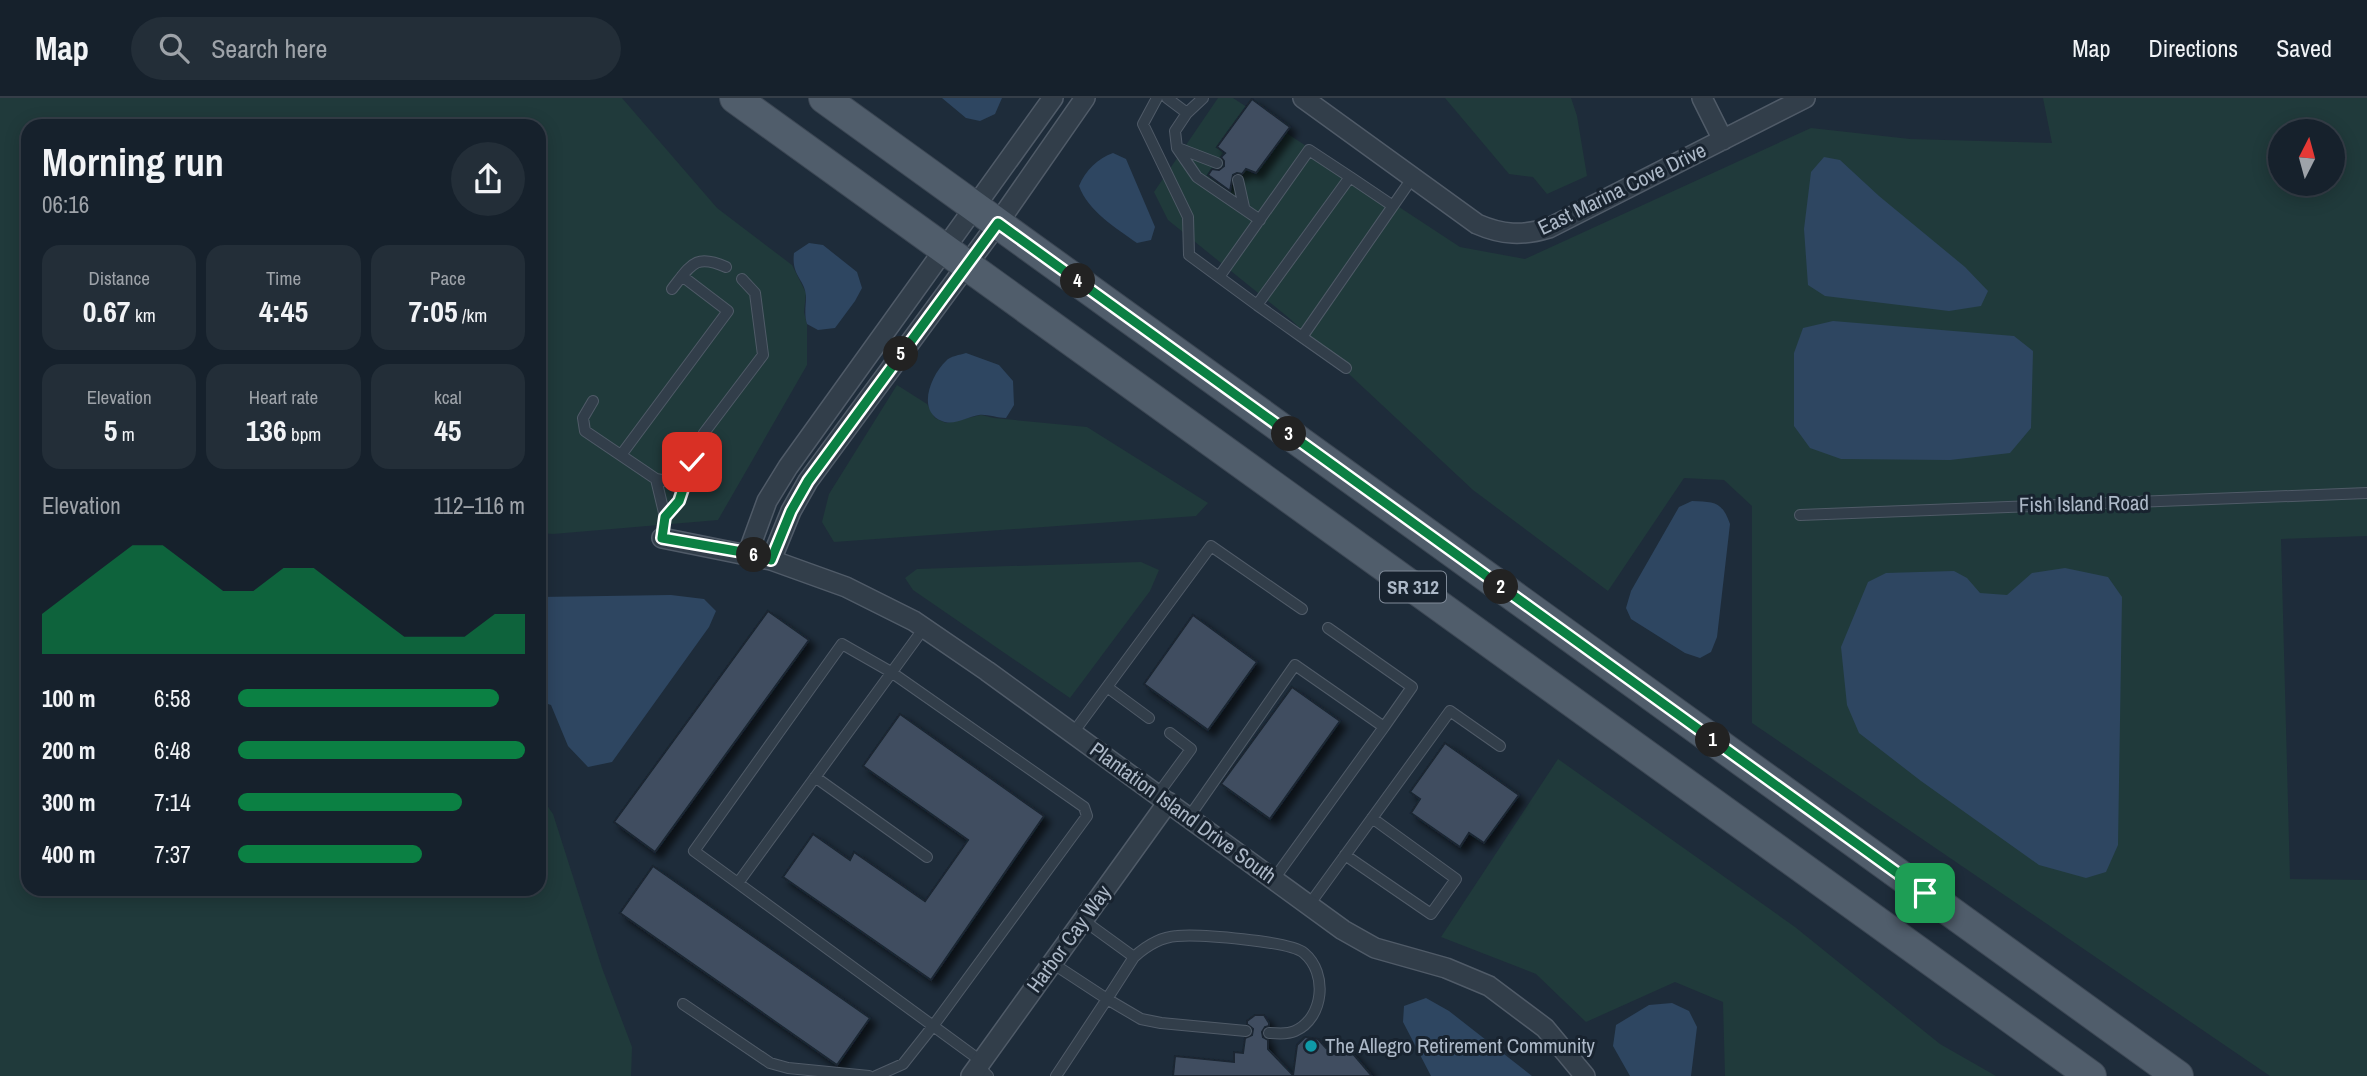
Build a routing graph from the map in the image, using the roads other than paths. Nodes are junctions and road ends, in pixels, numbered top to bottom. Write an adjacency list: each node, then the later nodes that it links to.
1 (735, 98): 22 (main road, SR 312)
2 (824, 98): 20 (main road, SR 312)
3 (1052, 98): 20 (street)
4 (1085, 98): 20 (street)
5 (1157, 98): 25 (lane)
6 (1167, 98): 11 (lane)
7 (1203, 98): 11 (lane)
8 (1303, 98): 16 (street, East Marina Cove Drive)
9 (1702, 98): 12 (street)
10 (1805, 98): 12 (street, East Marina Cove Drive)
11 (1186, 113): 13 (lane)
12 (1724, 140): 16 (street, East Marina Cove Drive)
13 (1177, 148): 14 (lane); 19 (lane)
14 (1217, 163)
15 (1350, 177): 18 (lane); 21 (lane); 28 (lane)
16 (1413, 177): 18 (lane)
17 (1238, 180): 19 (lane)
18 (1393, 206): 29 (lane)
19 (1244, 207): 21 (lane)
20 (986, 215): 22 (street); 22 (street); 74 (main road, SR 312)
21 (1260, 220): 25 (lane)
22 (956, 257): 39 (street); 40 (street); 73 (main road, SR 312)
23 (726, 267): 24 (lane)
24 (682, 276): 27 (lane); 32 (lane)
25 (1219, 277): 28 (lane)
26 (742, 279): 34 (lane)
27 (672, 289)
28 (1257, 305): 29 (lane)
29 (1302, 337): 30 (lane)
30 (1346, 368)
31 (593, 401): 32 (lane)
32 (621, 455): 33 (lane)
33 (656, 480): 34 (lane); 37 (lane)
34 (685, 484): 37 (lane)
35 (2367, 493): 36 (lane, Fish Island Road)
36 (1800, 515)
37 (665, 517): 38 (lane)
38 (662, 538): 39 (street, Plantation Island Drive South)
39 (748, 553): 40 (street, Plantation Island Drive South)
40 (771, 560): 42 (street, Plantation Island Drive South)
41 (1302, 609): 45 (lane)
42 (923, 628): 44 (lane); 48 (street, Plantation Island Drive South)
43 (1328, 628): 47 (lane)
44 (891, 672): 51 (lane); 58 (lane); 65 (lane)
45 (1107, 687): 46 (lane); 48 (lane)
46 (1149, 718)
47 (1384, 727): 53 (lane); 57 (lane)
48 (1073, 733): 52 (street, Plantation Island Drive South)
49 (1170, 733): 52 (lane)
50 (1500, 746): 54 (lane)
51 (815, 777): 56 (lane); 58 (lane)
52 (1163, 798): 53 (street, Plantation Island Drive South); 60 (street, Harbor Cay Way)
53 (1189, 817): 57 (street, Plantation Island Drive South)
54 (1372, 818): 55 (lane); 55 (lane)
55 (1345, 855): 59 (lane)
56 (927, 857)
57 (1274, 879): 59 (street, Plantation Island Drive South)
58 (738, 883): 65 (lane)
59 (1309, 905): 72 (street, Plantation Island Drive South)
60 (1083, 920): 61 (lane); 62 (street, Harbor Cay Way)
61 (1134, 957): 63 (lane); 67 (lane)
62 (1052, 963): 63 (lane); 68 (street, Harbor Cay Way)
63 (1107, 999): 66 (lane); 71 (lane)
64 (683, 1004): 69 (lane)
65 (933, 1026): 68 (lane); 70 (lane)
66 (1246, 1031)
67 (1269, 1033)
68 (979, 1070)
69 (869, 1076)
70 (876, 1076)
71 (1056, 1076)
72 (1584, 1076)
73 (2091, 1076)
74 (2178, 1076)

